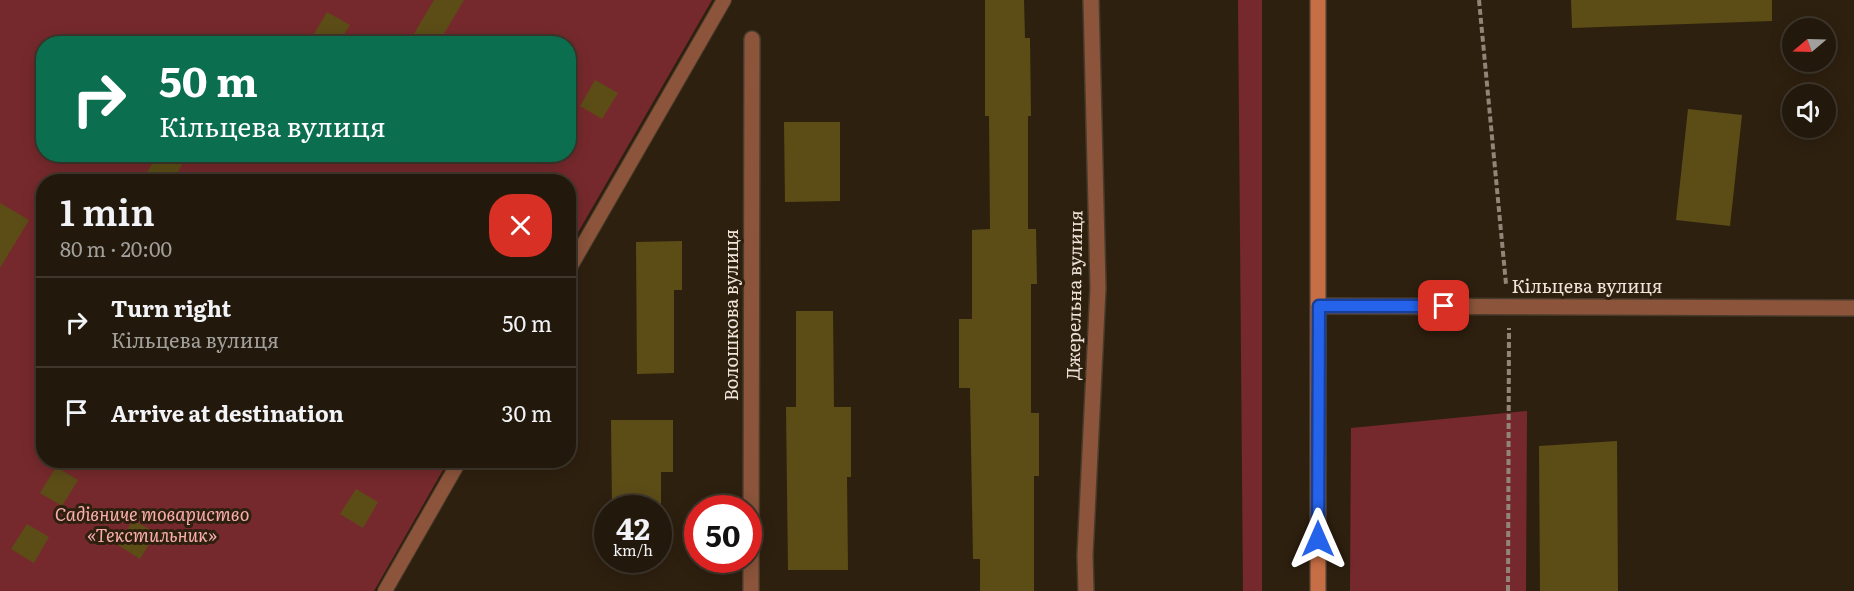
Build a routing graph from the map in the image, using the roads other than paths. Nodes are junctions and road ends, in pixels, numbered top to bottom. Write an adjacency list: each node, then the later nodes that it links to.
1 (724, 0): 5 (lane)
2 (1091, 0): 11 (street, Джерельна вулиця)
3 (1318, 0): 6 (main road)
4 (752, 39): 10 (street, Волошкова вулиця)
5 (576, 257)
6 (1319, 306): 7 (street, Кільцева вулиця); 12 (main road)
7 (1854, 308)
8 (455, 468): 9 (lane)
9 (385, 591)
10 (751, 591)
11 (1086, 591)
12 (1318, 591)

